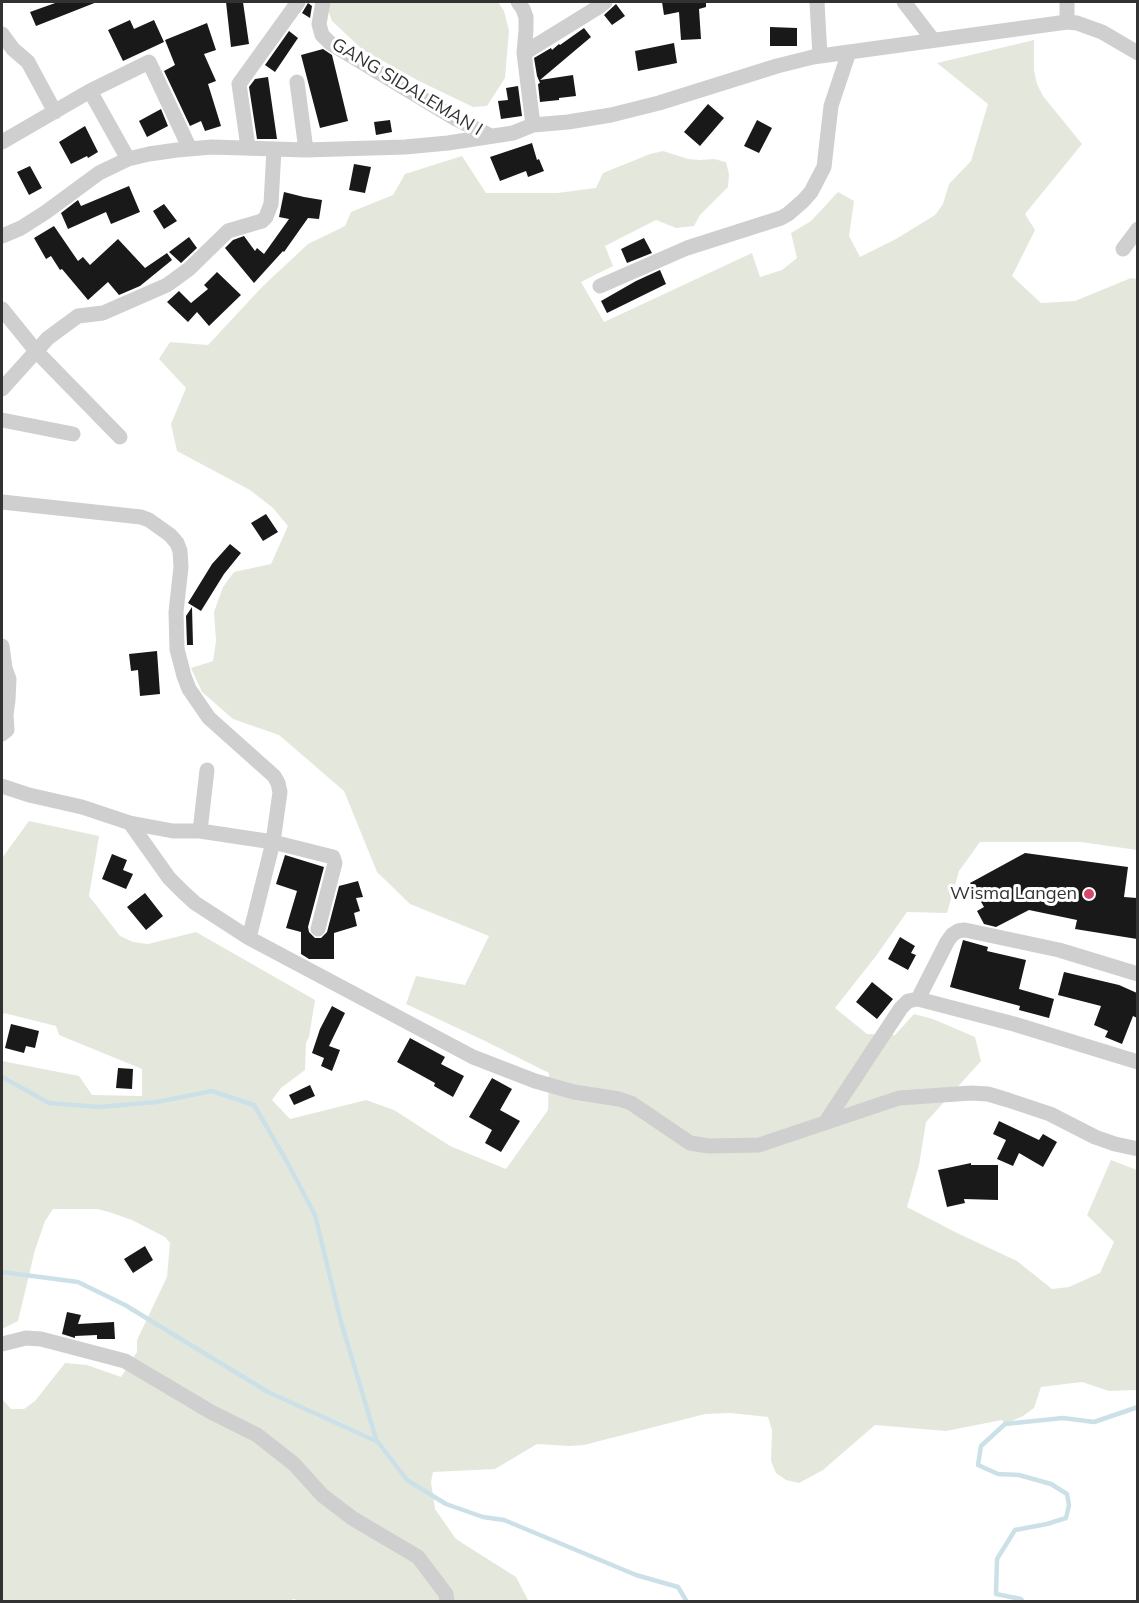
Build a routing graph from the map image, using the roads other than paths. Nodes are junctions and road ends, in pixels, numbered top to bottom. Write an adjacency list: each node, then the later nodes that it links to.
1 (298, 2): 21 (street)
2 (518, 2): 12 (street)
3 (605, 2): 12 (street)
4 (817, 2): 14 (street)
5 (904, 2): 10 (street)
6 (1067, 2): 8 (street)
7 (319, 4): 19 (street, GANG SIDALEMAN I)
8 (1067, 22): 10 (street); 13 (street)
9 (2, 34): 17 (street)
10 (933, 40): 11 (street)
11 (849, 52): 14 (street); 29 (street)
12 (524, 53): 18 (street)
13 (1137, 53)
14 (820, 56): 18 (street)
15 (297, 82): 24 (street)
16 (90, 91): 17 (street); 22 (street); 25 (street)
17 (55, 112): 20 (street)
18 (533, 125): 19 (street)
19 (491, 136): 24 (street)
20 (2, 142)
21 (248, 147): 22 (street); 23 (street)
22 (190, 149): 25 (street)
23 (274, 149): 24 (street); 31 (street)
24 (306, 150)
25 (128, 159): 27 (street)
26 (1137, 229): 28 (street)
27 (2, 236)
28 (1123, 249)
29 (600, 286)
30 (2, 309): 31 (street)
31 (36, 351): 32 (street); 35 (street)
32 (2, 389)
33 (2, 420): 34 (street)
34 (73, 434)
35 (120, 437)
36 (2, 502): 44 (street)
37 (2, 646): 38 (street)
38 (3, 668): 39 (street)
39 (2, 734)
40 (207, 770): 43 (street)
41 (2, 786): 42 (street)
42 (130, 823): 43 (street); 46 (street)
43 (200, 831): 44 (street)
44 (273, 842): 45 (street); 46 (street)
45 (318, 929)
46 (249, 938): 50 (street)
47 (1137, 974): 48 (street)
48 (918, 999): 49 (street); 50 (street)
49 (1137, 1062)
50 (825, 1124): 51 (street)
51 (1137, 1149)
52 (2, 1344): 53 (street)
53 (447, 1602)

